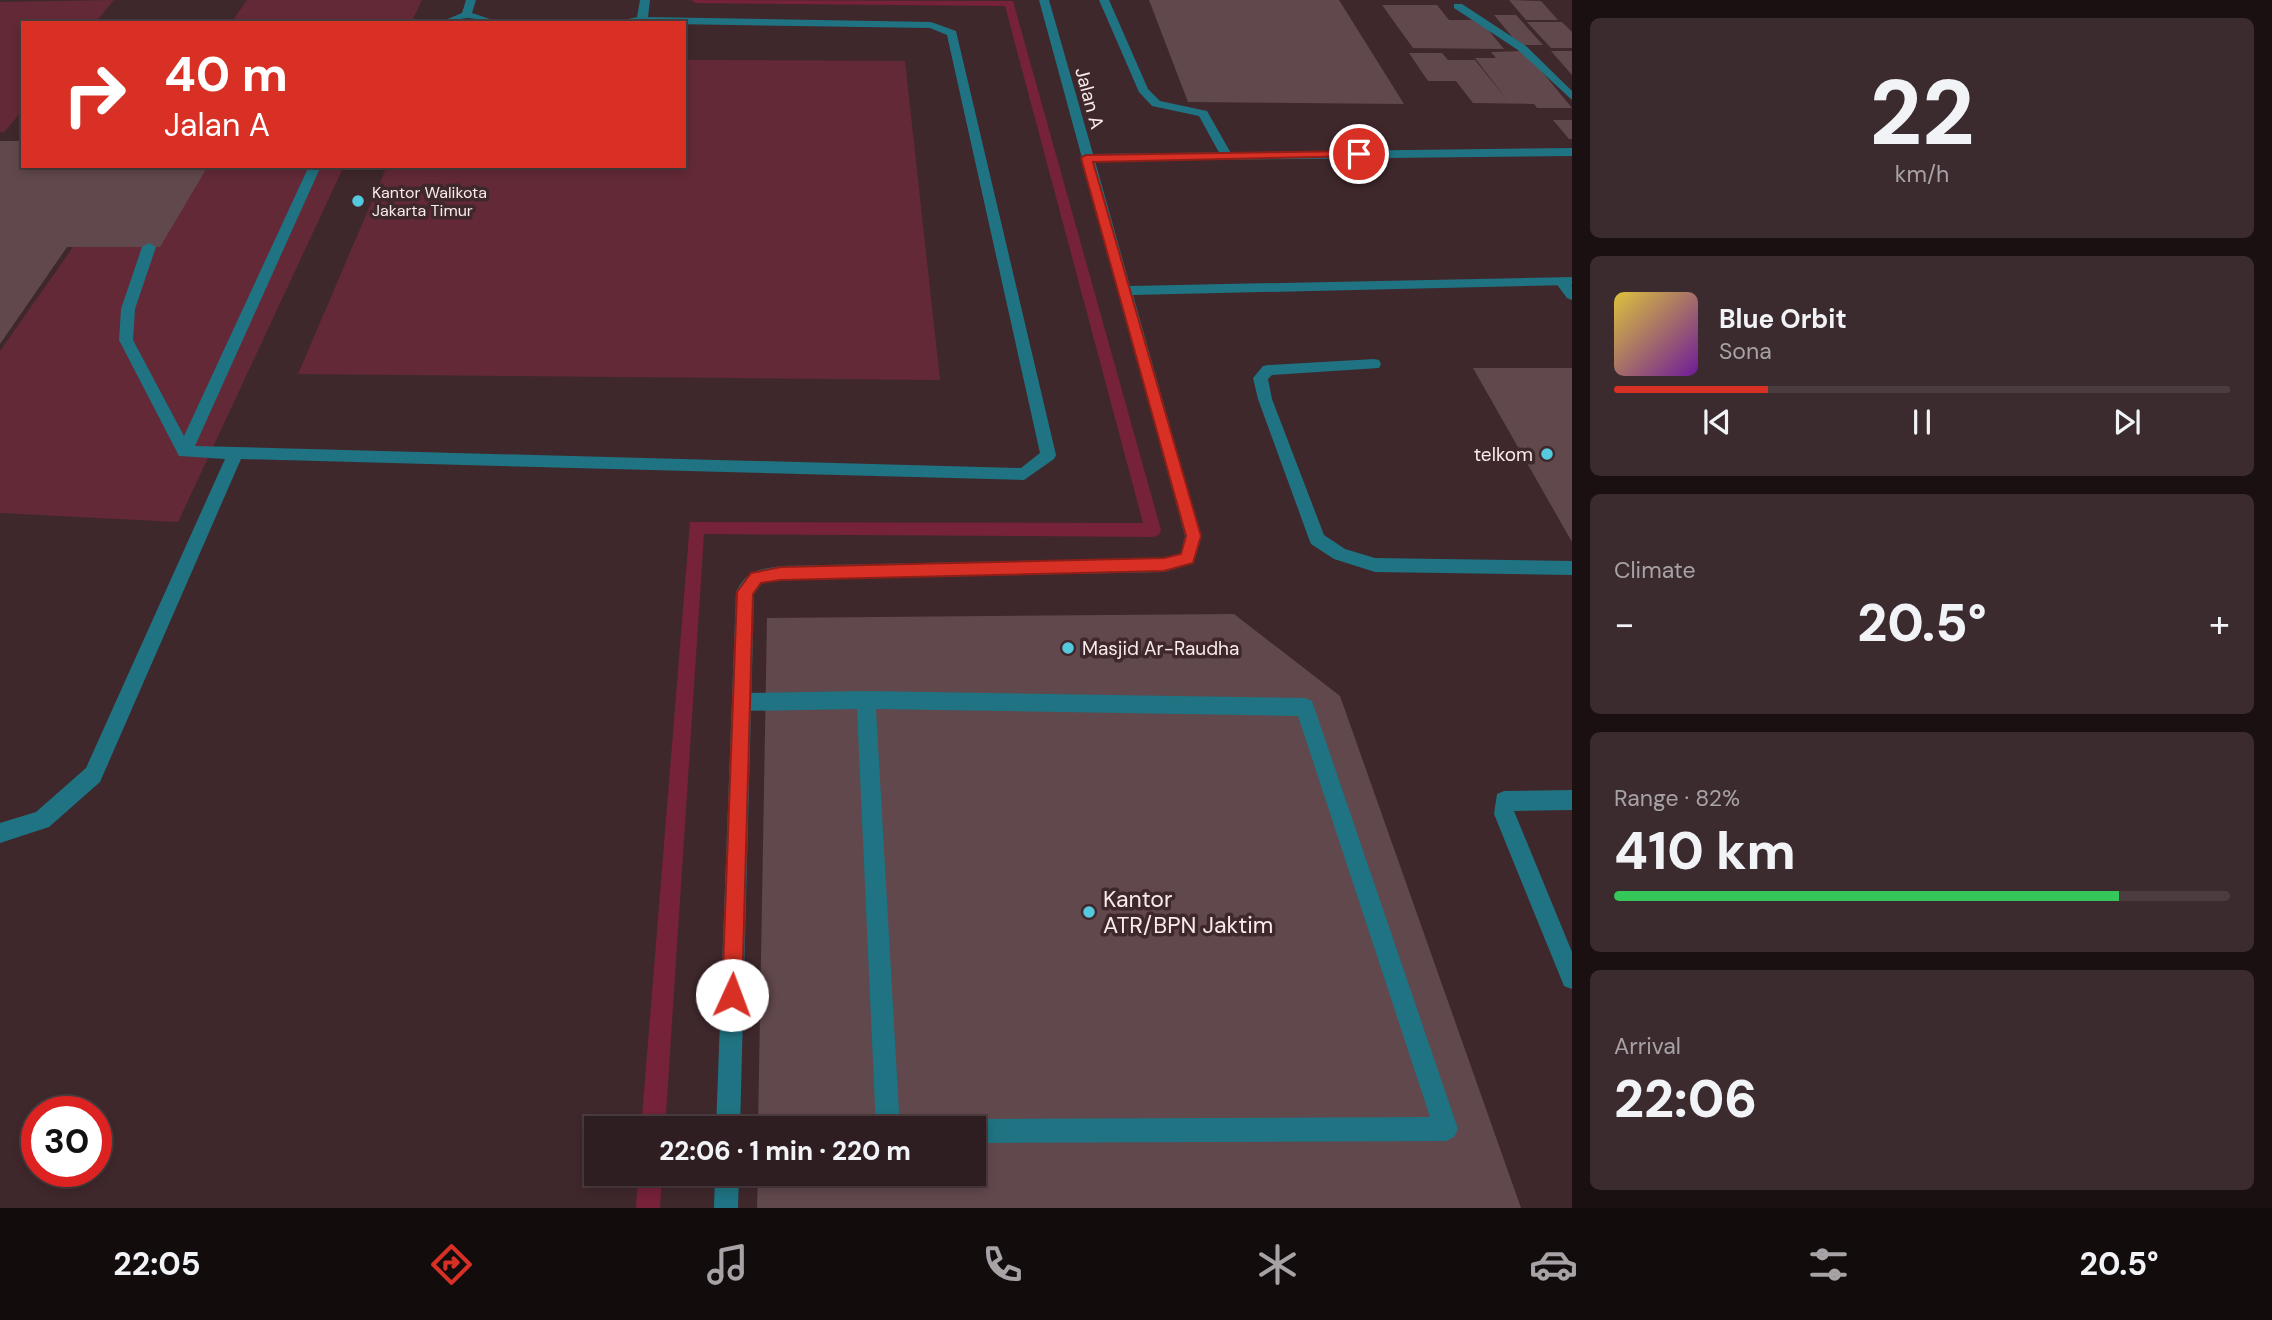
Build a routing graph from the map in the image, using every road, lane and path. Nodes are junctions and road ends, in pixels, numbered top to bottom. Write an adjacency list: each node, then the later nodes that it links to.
1 (471, 0): 6 (street)
2 (645, 0): 7 (street)
3 (1044, 0): 14 (street, Jalan A)
4 (1104, 0): 13 (street)
5 (1458, 6): 11 (street)
6 (466, 15): 8 (street); 9 (street)
7 (642, 20): 10 (street); 22 (street)
8 (449, 21)
9 (489, 21)
10 (633, 21)
11 (1572, 97)
12 (1572, 152): 13 (street)
13 (1226, 155): 14 (street)
14 (1086, 158): 18 (street, Jalan A)
15 (314, 168): 21 (street)
16 (149, 247): 21 (street)
17 (1567, 281): 18 (street); 19 (street)
18 (1124, 291): 25 (street, Jalan A)
19 (1572, 295)
20 (1374, 364): 23 (street)
21 (185, 452): 22 (street)
22 (236, 452): 27 (street)
23 (1572, 568)
24 (866, 700): 25 (street); 30 (street); 31 (street)
25 (742, 702): 29 (street)
26 (1572, 800): 28 (street)
27 (0, 833)
28 (1572, 978)
29 (728, 1116)
30 (887, 1116)
31 (986, 1131)
32 (727, 1186): 33 (street)
33 (726, 1208)

